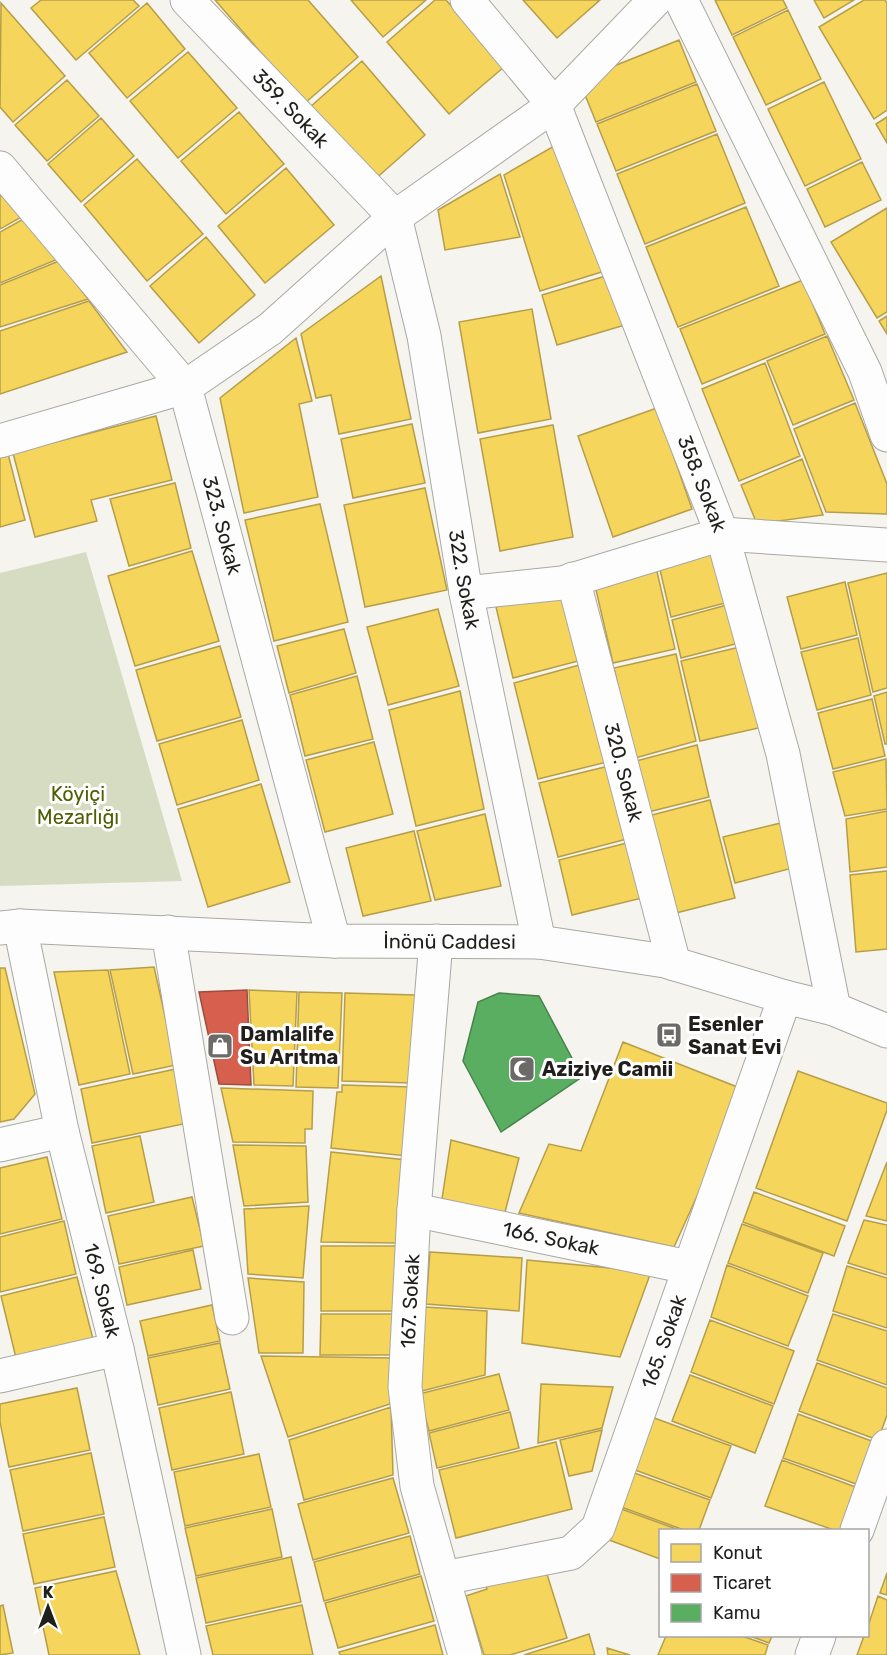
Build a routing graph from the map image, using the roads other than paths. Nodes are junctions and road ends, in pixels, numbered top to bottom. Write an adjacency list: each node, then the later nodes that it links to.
1 (187, 0): 7 (street, 359. Sokak)
2 (467, 0): 5 (street, 358. Sokak)
3 (655, 0): 5 (street)
4 (681, 0): 9 (street)
5 (554, 105): 7 (street); 11 (street, 358. Sokak)
6 (0, 168): 8 (street, 323. Sokak)
7 (395, 218): 8 (street); 14 (street, 322. Sokak)
8 (185, 387): 10 (street); 17 (street, 323. Sokak)
9 (887, 435)
10 (0, 441)
11 (722, 534): 12 (street); 13 (street); 22 (street, 358. Sokak)
12 (887, 545)
13 (573, 579): 14 (street); 20 (street, 320. Sokak)
14 (466, 592): 19 (street, 322. Sokak)
15 (10, 927): 16 (street, İnönü Caddesi); 24 (street, 169. Sokak)
16 (168, 932): 17 (street, İnönü Caddesi); 28 (street)
17 (334, 941): 18 (street, İnönü Caddesi)
18 (436, 941): 19 (street, İnönü Caddesi); 26 (street, 167. Sokak)
19 (539, 942): 20 (street, İnönü Caddesi)
20 (674, 964): 21 (street, İnönü Caddesi)
21 (785, 997): 22 (street, İnönü Caddesi); 27 (street, 165. Sokak)
22 (834, 1009): 23 (street, İnönü Caddesi)
23 (887, 1031)
24 (62, 1131): 25 (street); 29 (street, 169. Sokak)
25 (0, 1144)
26 (414, 1210): 27 (street, 166. Sokak); 33 (street, 167. Sokak)
27 (688, 1268): 33 (street, 165. Sokak)
28 (232, 1318)
29 (117, 1349): 30 (street); 35 (street, 169. Sokak)
30 (0, 1376)
31 (887, 1446): 32 (street)
32 (857, 1529)
33 (444, 1578): 36 (street, 167. Sokak)
34 (818, 1637): 37 (street)
35 (184, 1655)
36 (465, 1655)
37 (812, 1655)

